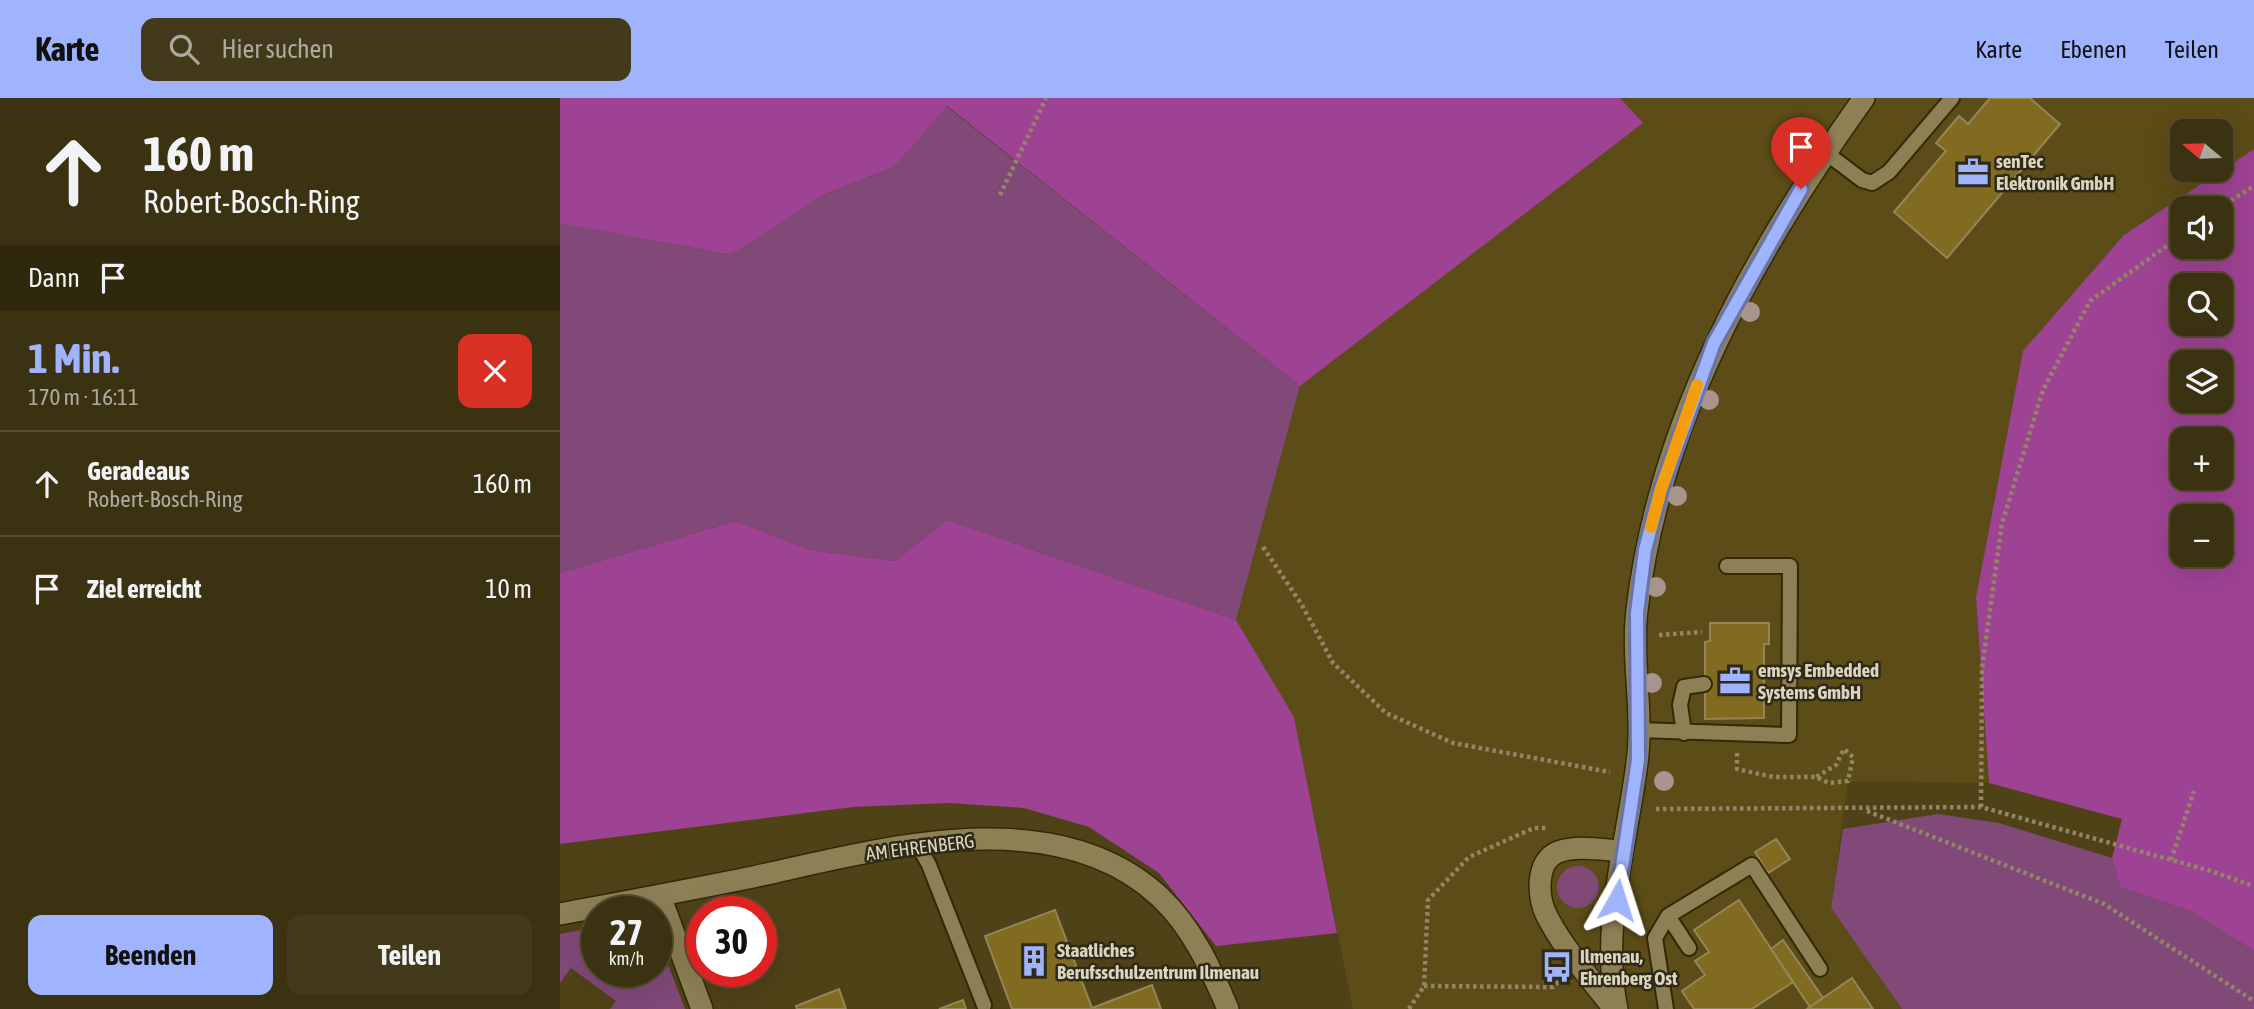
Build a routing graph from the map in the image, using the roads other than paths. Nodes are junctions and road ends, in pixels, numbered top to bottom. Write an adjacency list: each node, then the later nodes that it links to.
1 (1864, 98): 3 (street)
2 (1952, 98): 3 (lane)
3 (1825, 152): 6 (street)
4 (1727, 566): 7 (lane)
5 (1704, 684): 7 (lane)
6 (1639, 730): 7 (lane); 9 (street)
7 (1684, 733)
8 (918, 845): 10 (street, AM EHRENBERG); 17 (lane); 19 (street, AM EHRENBERG)
9 (1622, 851): 20 (street); 20 (street)
10 (660, 896)
11 (581, 910): 12 (street, AM EHRENBERG)
12 (560, 914)
13 (1668, 916): 15 (lane); 16 (lane); 21 (lane)
14 (672, 928): 18 (street)
15 (1689, 948)
16 (1820, 969)
17 (984, 1005)
18 (702, 1009)
19 (1228, 1009)
20 (1616, 1009)
21 (1666, 1009)

